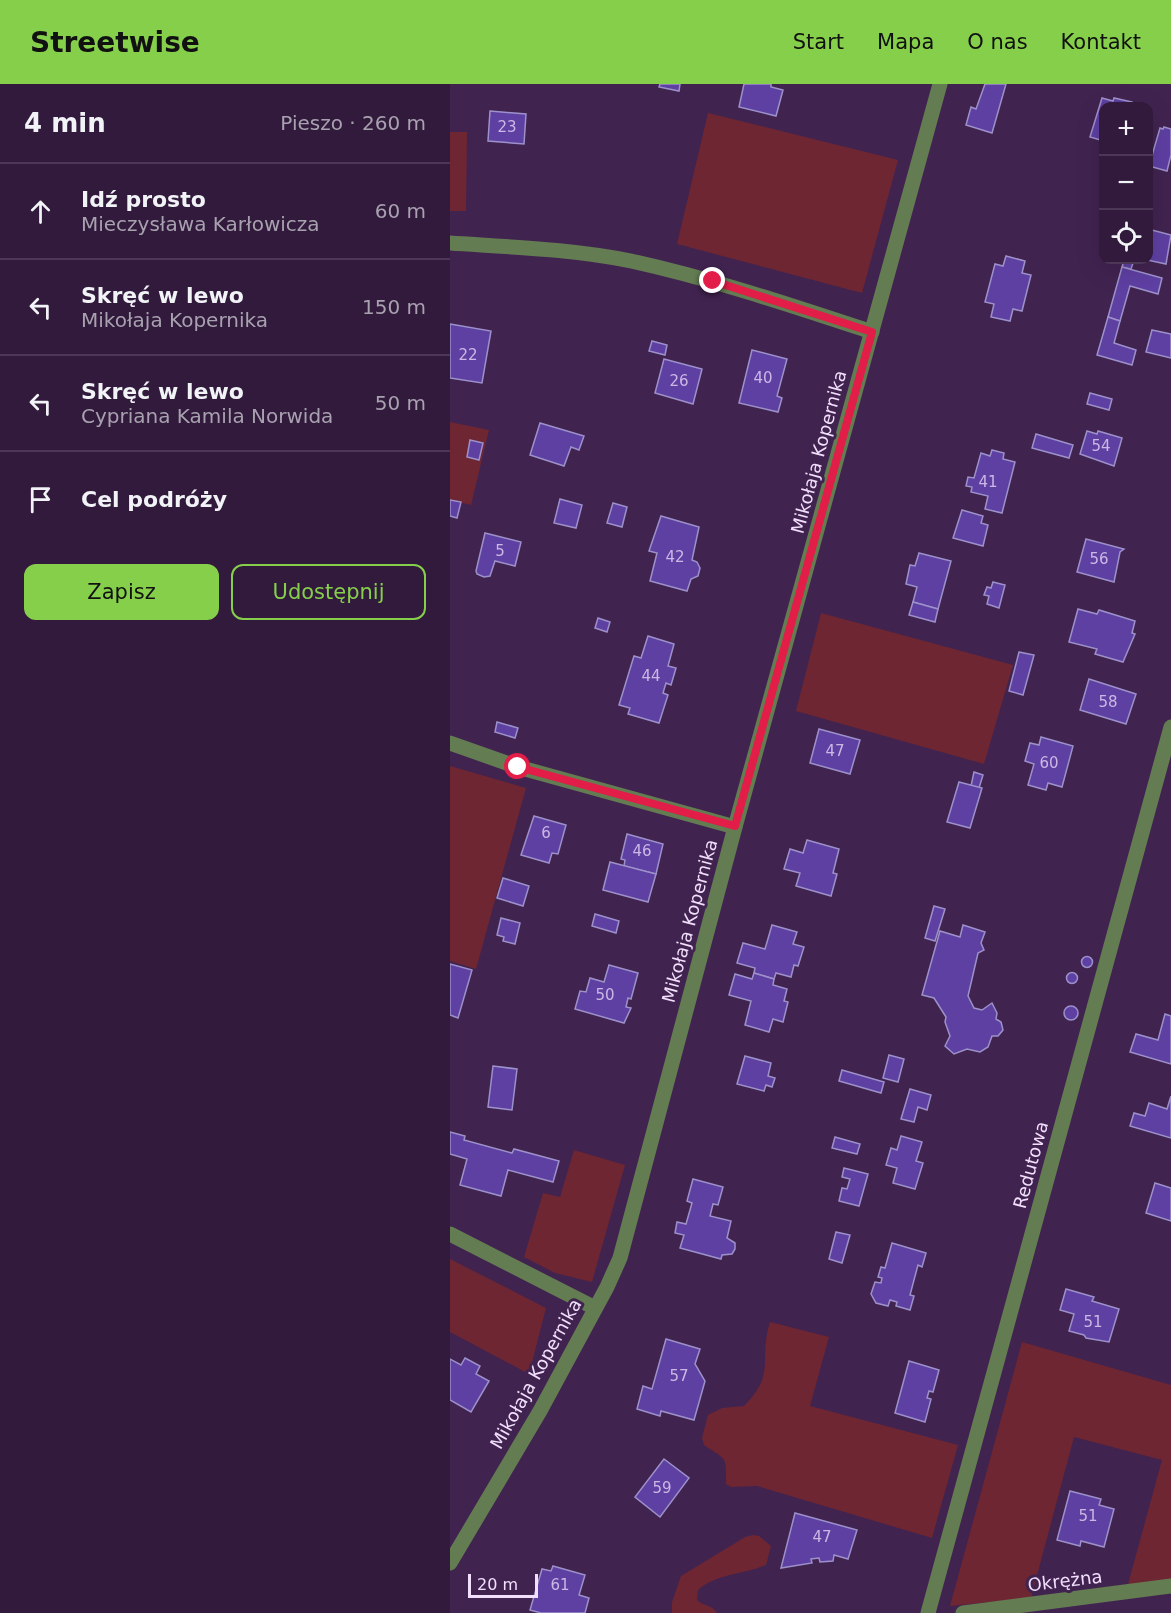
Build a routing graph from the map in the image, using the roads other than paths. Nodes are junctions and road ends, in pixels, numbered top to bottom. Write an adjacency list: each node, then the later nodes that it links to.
1 (940, 84): 3 (street, Mikołaja Kopernika)
2 (450, 243): 3 (street)
3 (872, 332): 6 (street, Mikołaja Kopernika)
4 (1171, 727): 11 (street, Redutowa)
5 (450, 743): 6 (street)
6 (735, 826): 8 (street, Mikołaja Kopernika)
7 (450, 1234): 8 (street)
8 (595, 1308): 9 (street, Mikołaja Kopernika)
9 (450, 1563)
10 (1171, 1586): 12 (street, Okrężna)
11 (928, 1613)
12 (963, 1613)

